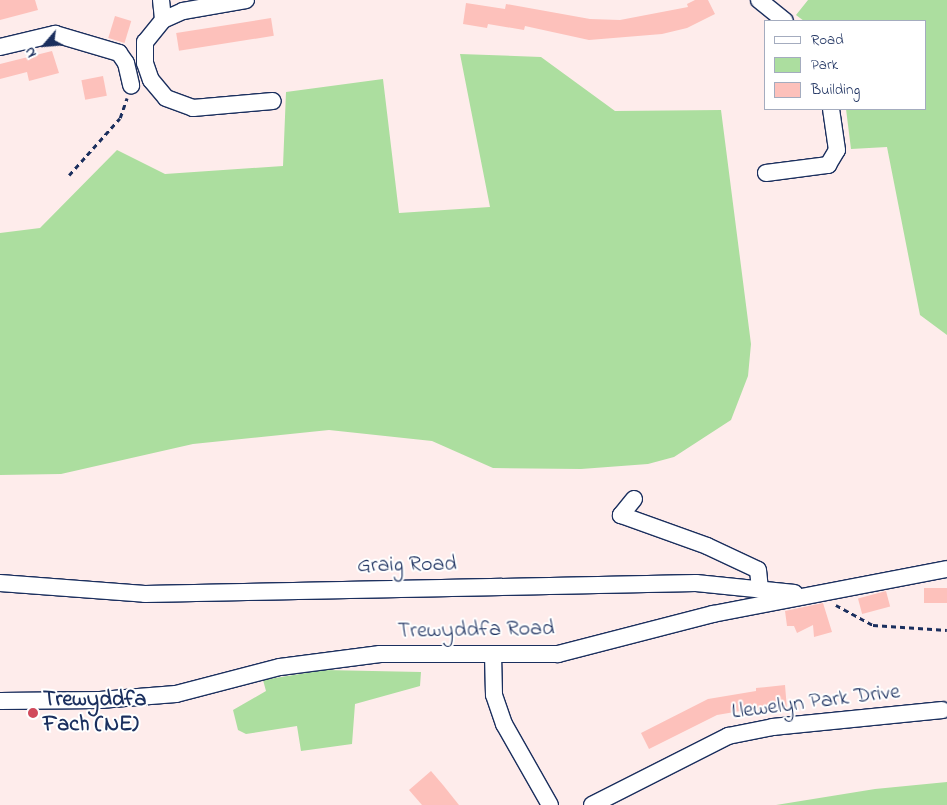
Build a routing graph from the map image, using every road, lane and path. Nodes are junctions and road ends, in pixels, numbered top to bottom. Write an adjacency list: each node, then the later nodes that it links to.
1 (160, 0): 4 (street)
2 (246, 0): 4 (street)
3 (759, 0): 5 (street)
4 (163, 20): 8 (street)
5 (784, 20)
6 (0, 47): 7 (street)
7 (131, 85): 11 (path)
8 (273, 101)
9 (831, 110): 10 (street)
10 (766, 173)
11 (69, 175)
12 (634, 499): 15 (street)
13 (947, 569): 16 (street, Trewyddfa Road)
14 (0, 584): 15 (street, Graig Road)
15 (760, 590): 16 (street, Graig Road)
16 (820, 594): 17 (path); 18 (street, Trewyddfa Road)
17 (947, 630)
18 (492, 654): 19 (street, Trewyddfa Road); 21 (street)
19 (0, 701)
20 (942, 710): 22 (street, Llewelyn Park Drive)
21 (550, 805)
22 (592, 805)

